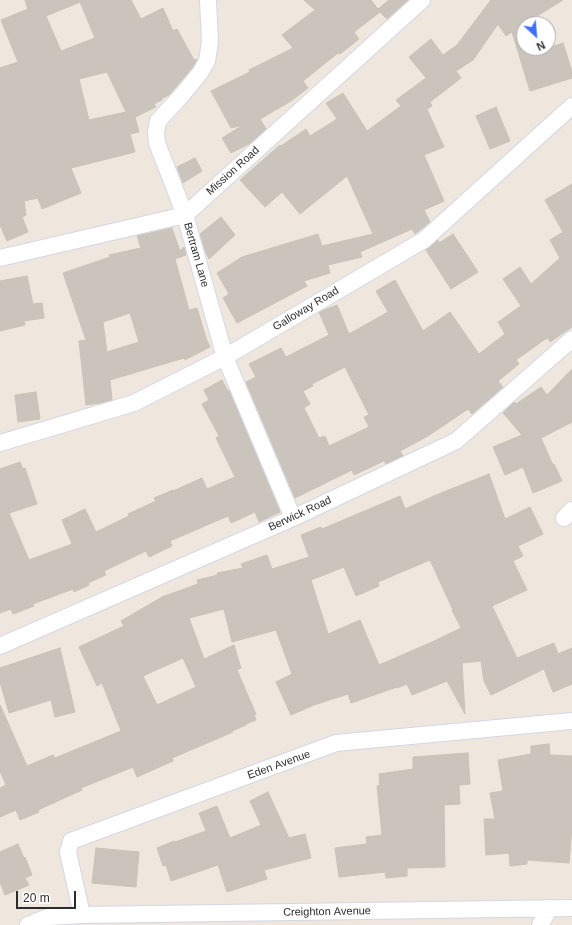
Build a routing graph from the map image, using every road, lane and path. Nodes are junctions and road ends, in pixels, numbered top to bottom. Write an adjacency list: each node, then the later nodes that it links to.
1 (208, 0): 4 (street, Bertram Lane)
2 (422, 0): 4 (street, Mission Road)
3 (572, 106): 7 (street, Galloway Road)
4 (185, 215): 5 (street, Mission Road); 7 (street, Bertram Lane)
5 (0, 258)
6 (572, 339): 9 (street, Berwick Road)
7 (225, 357): 8 (street, Galloway Road); 9 (street, Bertram Lane)
8 (0, 443)
9 (293, 518): 10 (street, Berwick Road)
10 (0, 646)
11 (572, 721): 14 (street, Eden Avenue)
12 (550, 908): 13 (street, Creighton Avenue); 15 (street, Creighton Avenue); 17 (street)
13 (572, 908)
14 (82, 915): 15 (street, Creighton Avenue); 16 (street, Creighton Avenue)
15 (243, 919)
16 (28, 925)
17 (540, 925)

